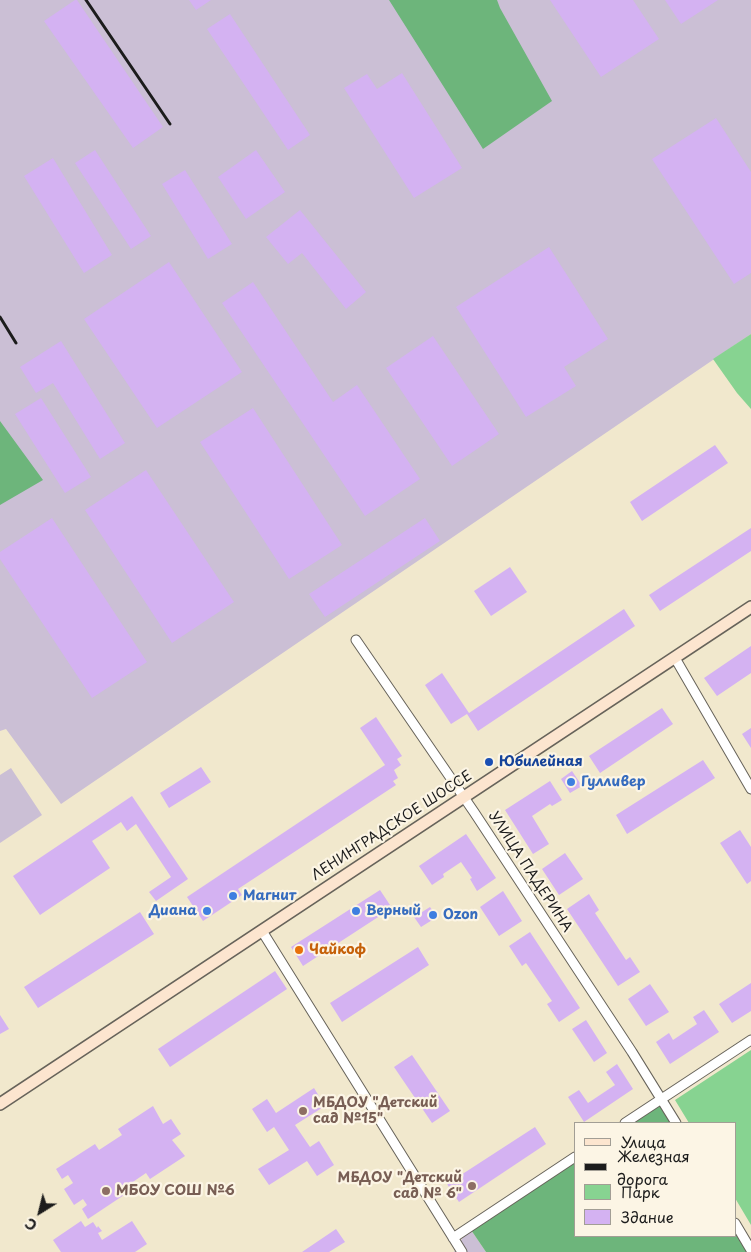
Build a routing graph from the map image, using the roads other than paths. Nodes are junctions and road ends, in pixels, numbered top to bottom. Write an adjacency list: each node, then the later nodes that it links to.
1 (751, 607): 3 (main road, ЛЕНИНГРАДСКОЕ ШОССЕ)
2 (356, 640): 5 (street, УЛИЦА ПАДЕРИНА)
3 (674, 658): 4 (street); 5 (main road, ЛЕНИНГРАДСКОЕ ШОССЕ)
4 (751, 789)
5 (464, 797): 6 (main road, ЛЕНИНГРАДСКОЕ ШОССЕ); 8 (street, УЛИЦА ПАДЕРИНА)
6 (262, 931): 9 (main road, ЛЕНИНГРАДСКОЕ ШОССЕ); 14 (street)
7 (751, 1040): 8 (street)
8 (661, 1099): 10 (street); 11 (street, УЛИЦА ПАДЕРИНА)
9 (0, 1104)
10 (626, 1122)
11 (675, 1122)
12 (574, 1158): 14 (street)
13 (736, 1225): 15 (street)
14 (453, 1238): 16 (street)
15 (751, 1250)
16 (462, 1252)

